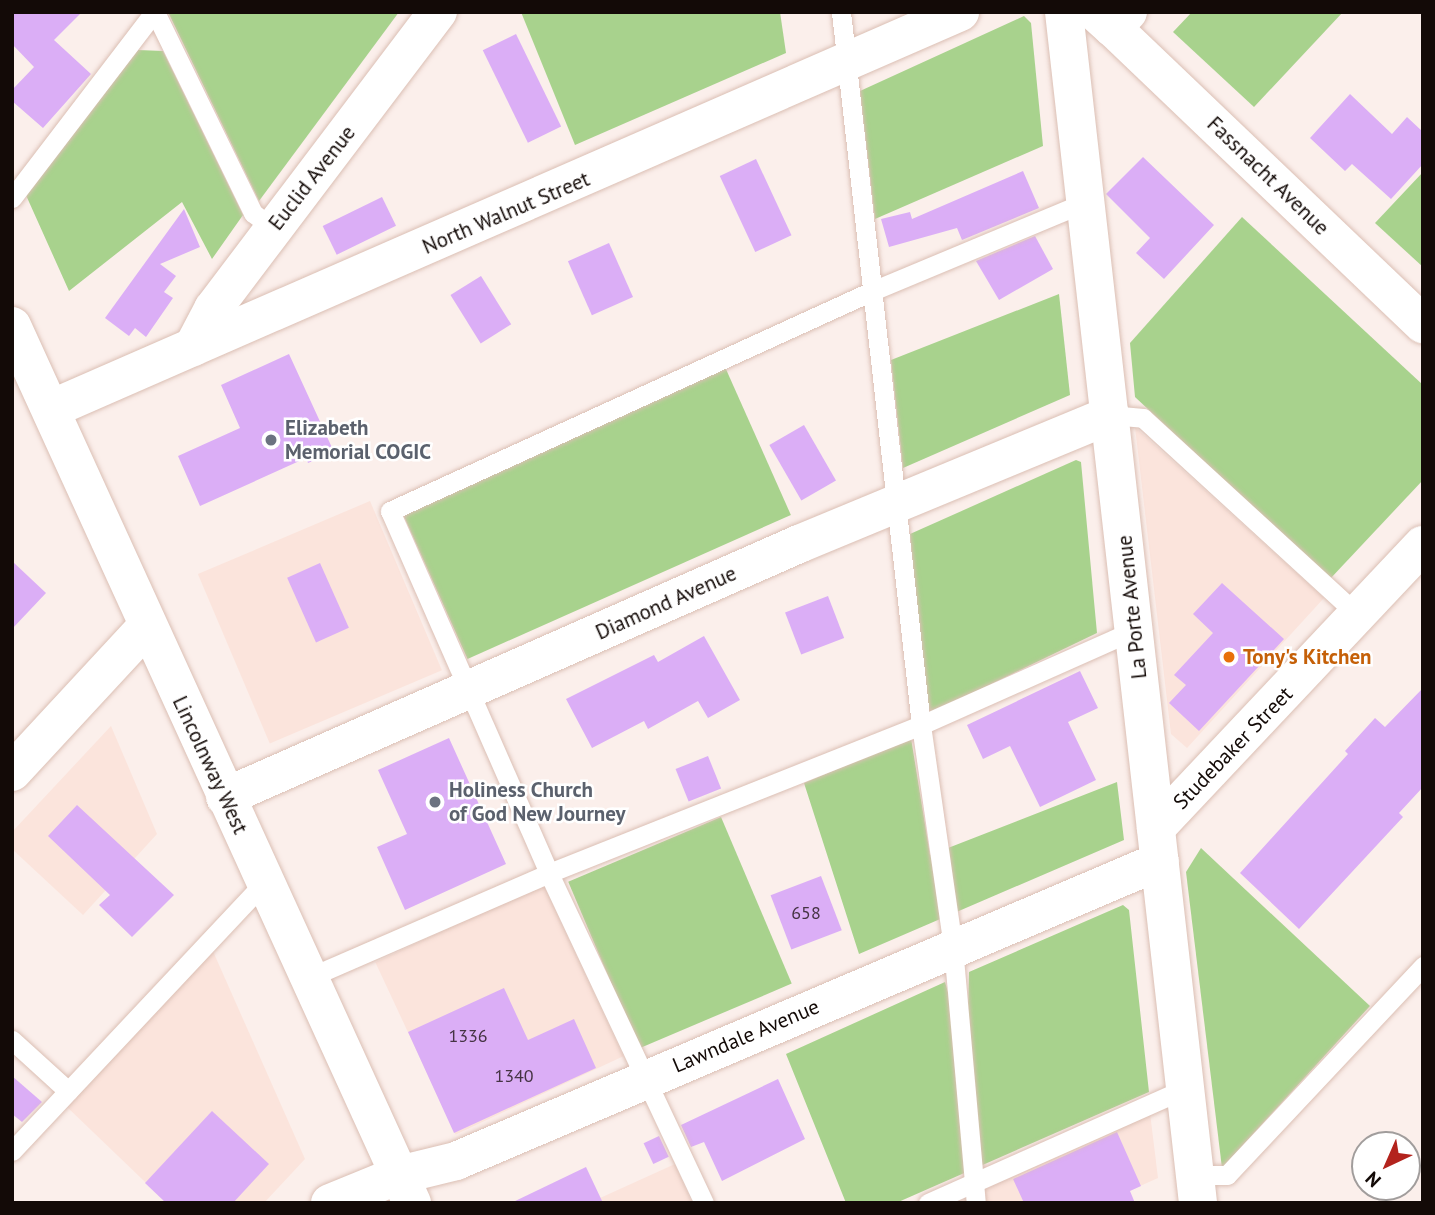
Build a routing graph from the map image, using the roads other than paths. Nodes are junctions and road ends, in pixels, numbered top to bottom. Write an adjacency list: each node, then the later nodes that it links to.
1 (155, 12): 8 (lane); 10 (lane)
2 (438, 12): 10 (street, Euclid Avenue)
3 (841, 12): 7 (lane)
4 (960, 12): 7 (street, North Walnut Street)
5 (1064, 12): 9 (street, La Porte Avenue)
6 (1112, 18): 12 (street, Fassnacht Avenue)
7 (847, 64): 11 (lane); 14 (street, North Walnut Street)
8 (12, 198)
9 (1083, 203): 11 (lane); 17 (street, La Porte Avenue)
10 (273, 228): 14 (street, Euclid Avenue)
11 (872, 291): 18 (lane); 23 (lane)
12 (1423, 324)
13 (12, 326): 15 (street, Lincolnway West)
14 (193, 347): 16 (street, North Walnut Street)
15 (21, 373): 16 (street, Lincolnway West)
16 (51, 409): 21 (street, Lincolnway West)
17 (1110, 415): 18 (street, Diamond Avenue); 20 (lane); 22 (street, La Porte Avenue)
18 (899, 502): 23 (street, Diamond Avenue); 24 (lane)
19 (1423, 545): 20 (street, Studebaker Street)
20 (1357, 614): 27 (street, Studebaker Street)
21 (147, 626): 25 (street); 26 (street, Lincolnway West)
22 (1135, 630): 24 (lane); 27 (street, La Porte Avenue)
23 (471, 689): 26 (street, Diamond Avenue); 28 (lane)
24 (921, 724): 28 (lane); 30 (lane)
25 (12, 772)
26 (225, 797): 29 (street, Lincolnway West)
27 (1158, 844): 30 (street, Lawndale Avenue); 35 (street, La Porte Avenue)
28 (549, 873): 32 (lane); 34 (lane)
29 (264, 883): 32 (street, Lincolnway West); 36 (lane)
30 (953, 947): 34 (street, Lawndale Avenue); 40 (lane)
31 (1423, 966): 39 (lane)
32 (308, 978): 38 (street, Lincolnway West)
33 (12, 1040): 36 (lane)
34 (645, 1080): 38 (street, Lawndale Avenue); 42 (lane)
35 (1185, 1089): 39 (street, La Porte Avenue); 40 (lane)
36 (68, 1091): 37 (lane)
37 (12, 1151)
38 (406, 1189): 41 (street, Lawndale Avenue)
39 (1196, 1189)
40 (974, 1193): 43 (lane)
41 (330, 1203)
42 (704, 1203)
43 (928, 1203)

